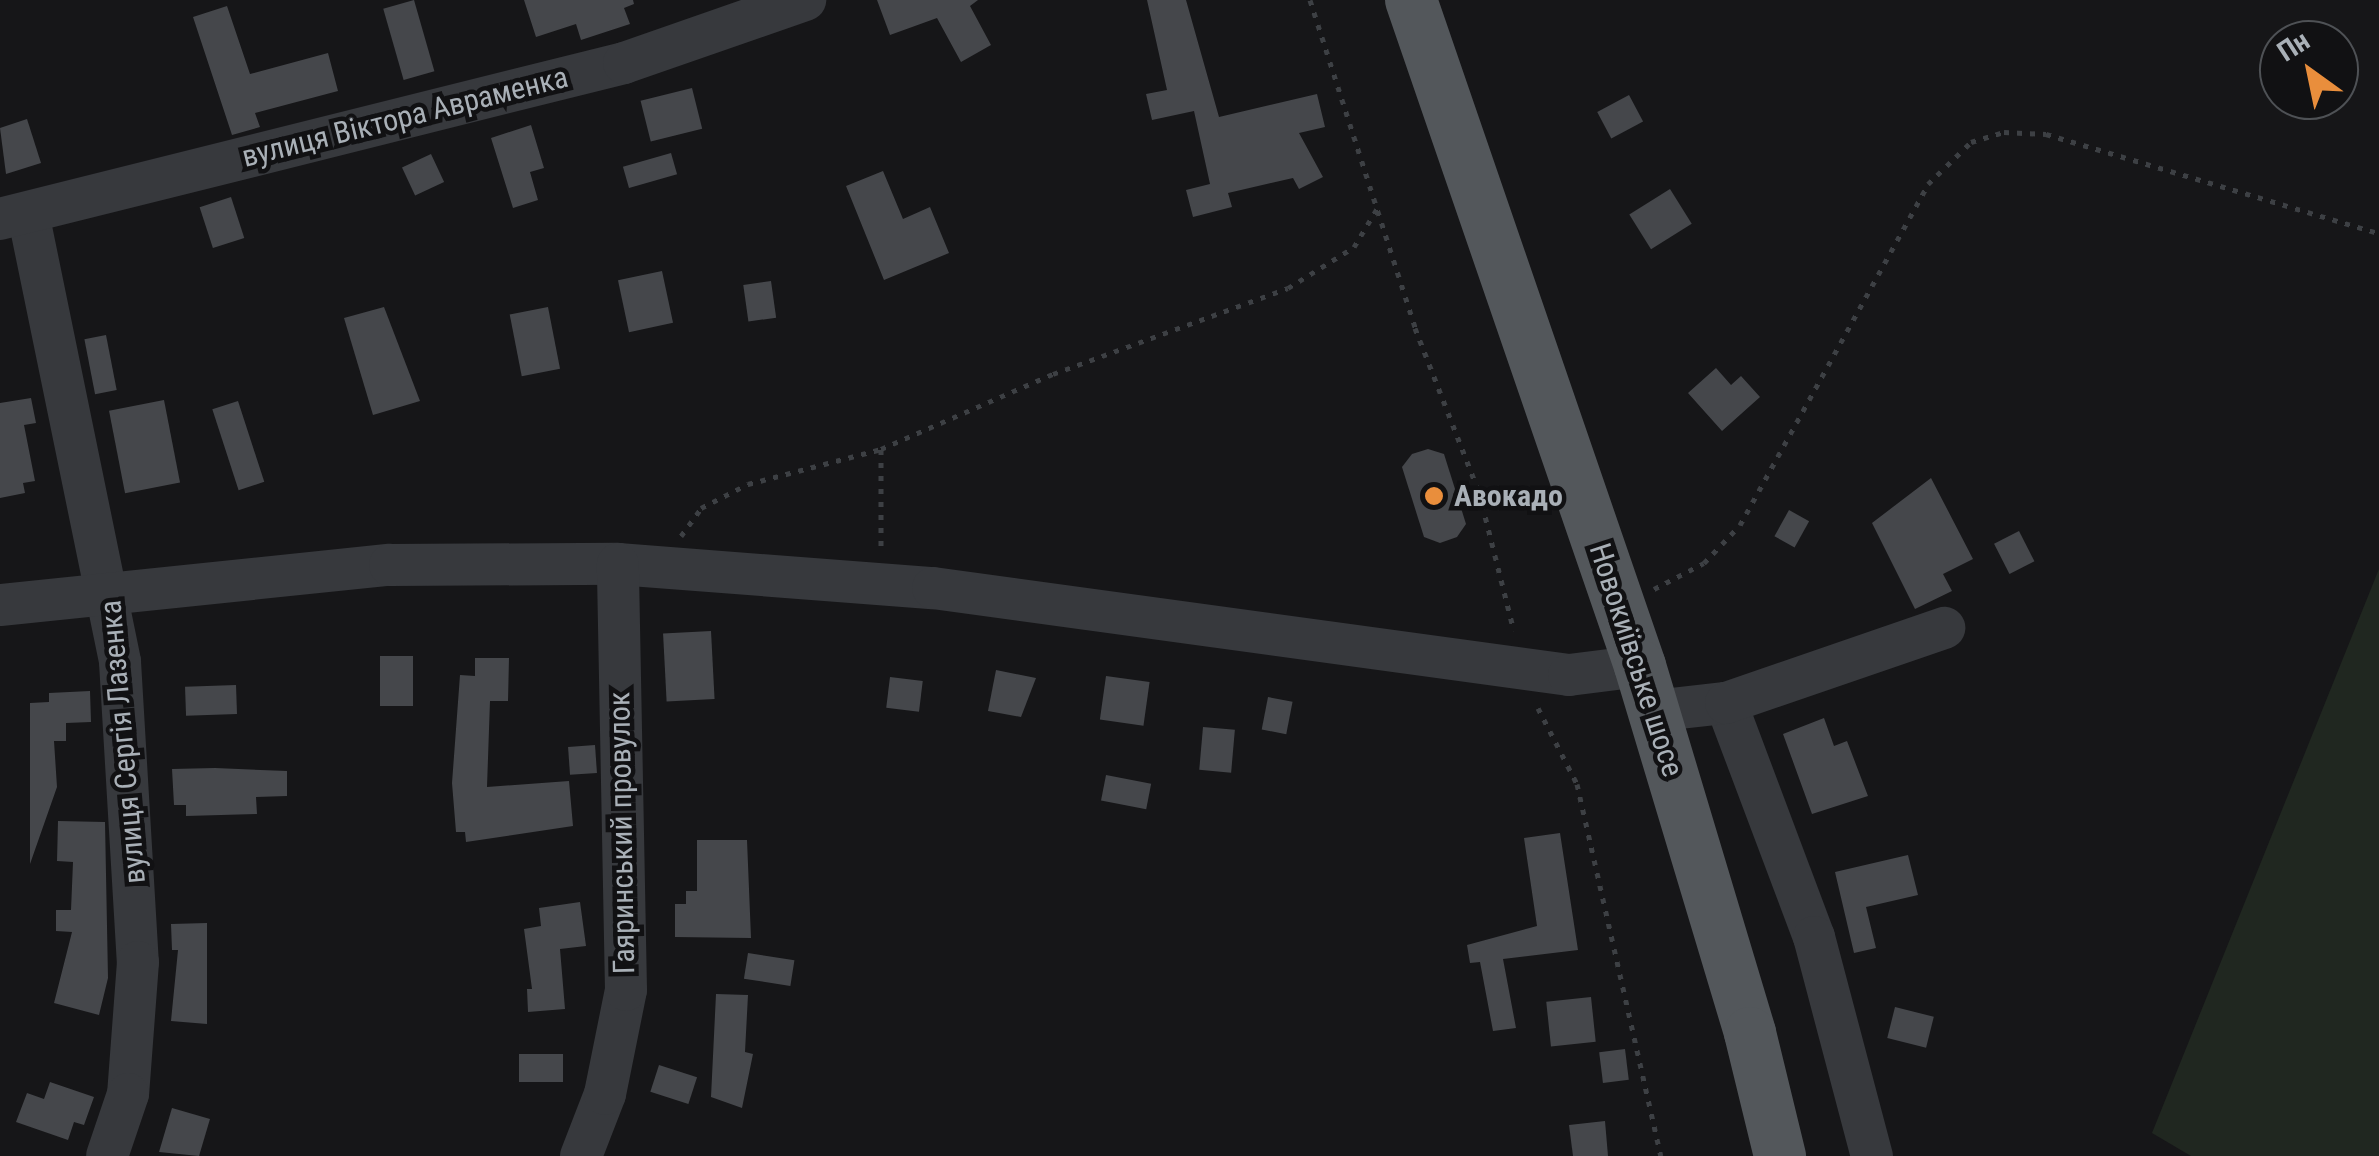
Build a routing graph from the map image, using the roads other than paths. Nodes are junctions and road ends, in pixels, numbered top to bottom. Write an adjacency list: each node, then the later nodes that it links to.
1 (805, 0): 3 (street, вулиця Віктора Авраменка)
2 (1411, 0): 8 (main road, Новокиївське шосе)
3 (14, 216): 5 (street, вулиця Сергія Лазенка)
4 (618, 564): 5 (street); 8 (street); 11 (street, Гаяринський провулок)
5 (111, 593): 6 (street); 10 (street, вулиця Сергія Лазенка)
6 (0, 606)
7 (1944, 628): 9 (street)
8 (1647, 689): 9 (street); 12 (main road, Новокиївське шосе)
9 (1726, 703): 13 (street)
10 (107, 1156)
11 (581, 1156)
12 (1780, 1156)
13 (1872, 1156)

